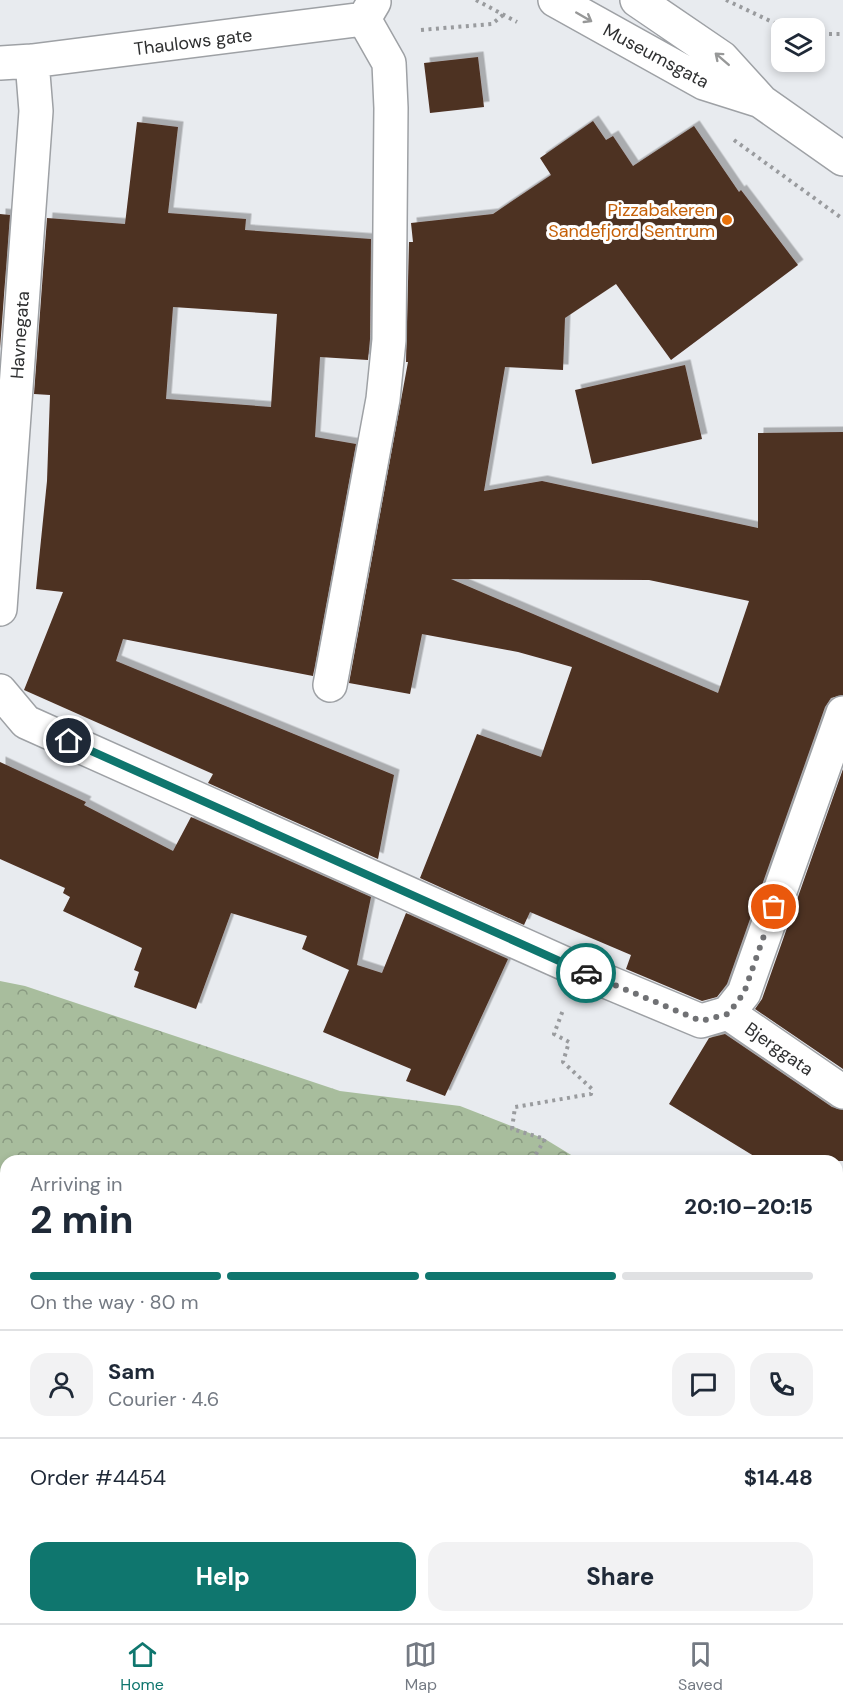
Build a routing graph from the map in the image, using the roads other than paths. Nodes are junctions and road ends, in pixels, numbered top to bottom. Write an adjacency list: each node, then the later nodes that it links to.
1 (555, 0): 6 (street, Museumsgata, one-way to 6)
2 (637, 0): 6 (street, Museumsgata, one-way to 2)
3 (369, 10): 4 (street, Thaulows gate); 9 (street)
4 (32, 61): 5 (street, Thaulows gate); 8 (street, Havnegata)
5 (0, 63)
6 (762, 102): 7 (street, Museumsgata)
7 (843, 159)
8 (0, 609)
9 (330, 686)
10 (0, 691): 12 (street, Bjerggata)
11 (843, 713): 12 (street)
12 (728, 1014): 13 (street, Bjerggata)
13 (843, 1092)

